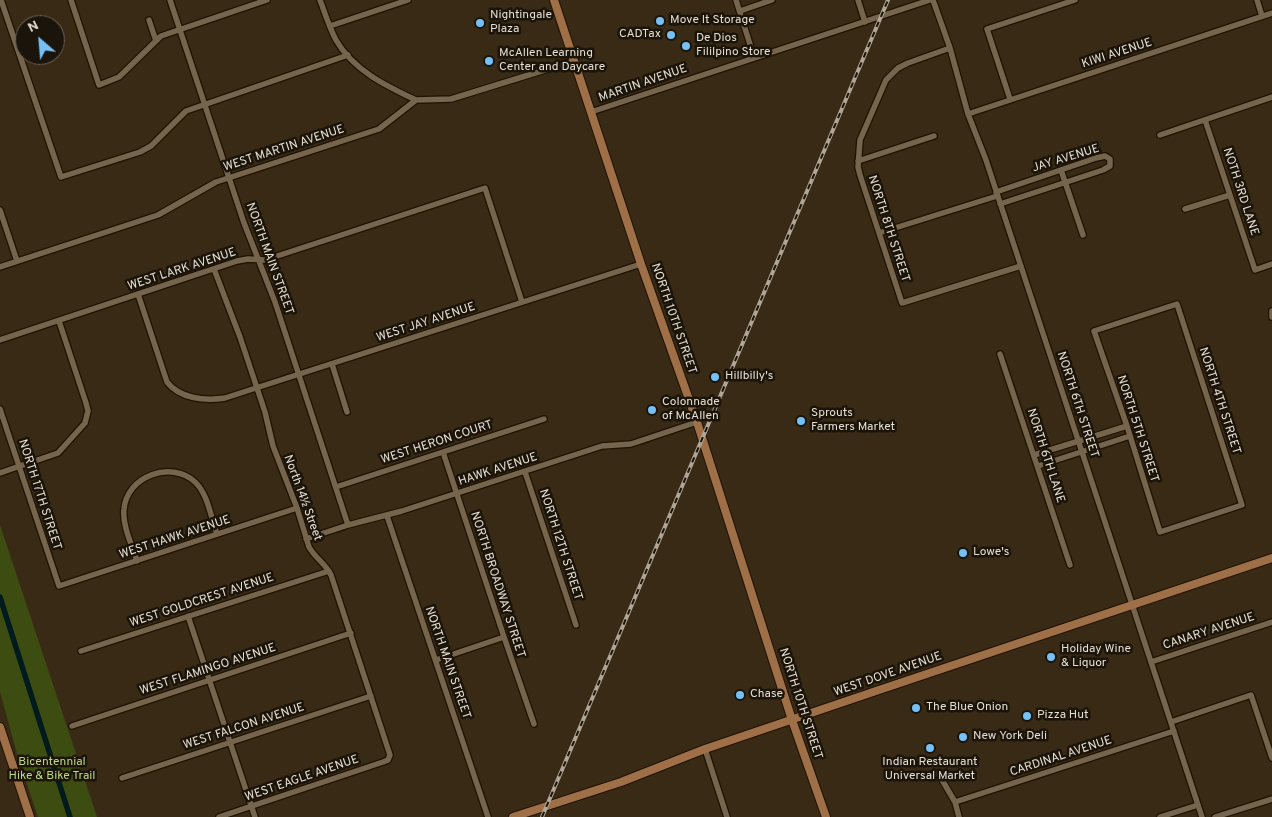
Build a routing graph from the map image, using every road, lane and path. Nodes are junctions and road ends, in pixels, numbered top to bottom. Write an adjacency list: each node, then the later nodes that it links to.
1 (1, 0): 31 (street)
2 (71, 0): 23 (street)
3 (170, 0): 22 (street, NORTH MAIN STREET)
4 (268, 0): 22 (street)
5 (320, 0): 21 (street)
6 (384, 0): 15 (street)
7 (408, 0): 15 (street)
8 (554, 0): 27 (main road, NORTH 10TH STREET)
9 (736, 0): 16 (street)
10 (772, 0): 16 (street)
11 (858, 0): 20 (street)
12 (932, 0): 20 (street, MARTIN AVENUE); 24 (street, NORTH 6TH STREET)
13 (1075, 0): 30 (street)
14 (1257, 0): 18 (street)
15 (387, 7): 21 (street)
16 (740, 11): 26 (street)
17 (1272, 13): 18 (street, KIWI AVENUE)
18 (1262, 16): 30 (street, KIWI AVENUE)
19 (149, 20): 23 (street)
20 (865, 22): 26 (street, MARTIN AVENUE)
21 (330, 26): 25 (street)
22 (180, 29): 23 (street); 31 (street, NORTH MAIN STREET)
23 (156, 41)
24 (950, 48): 33 (street, NORTH 6TH STREET); 37 (street)
25 (348, 55): 29 (street); 31 (street)
26 (754, 57): 32 (street, MARTIN AVENUE)
27 (574, 61): 29 (street); 32 (main road, NORTH 10TH STREET)
28 (1272, 97): 34 (street)
29 (416, 100): 39 (street, WEST MARTIN AVENUE)
30 (1010, 100): 33 (street, KIWI AVENUE)
31 (205, 104): 39 (street, NORTH MAIN STREET)
32 (591, 112): 50 (main road, NORTH 10TH STREET)
33 (968, 114): 41 (street, NORTH 6TH STREET)
34 (1205, 120): 36 (street); 42 (street, NOTH 3RD LANE)
35 (934, 136): 37 (street)
36 (1160, 136)
37 (858, 161): 46 (street, NORTH 8TH STREET)
38 (1061, 170): 40 (street); 40 (street, JAY AVENUE); 41 (street, JAY AVENUE)
39 (229, 177): 48 (street, WEST MARTIN AVENUE); 49 (street, NORTH MAIN STREET)
40 (1065, 182): 43 (street, JAY AVENUE); 47 (street)
41 (997, 194): 43 (street, NORTH 6TH STREET); 46 (street, JAY AVENUE)
42 (1230, 195): 44 (street); 51 (street, NOTH 3RD LANE)
43 (1000, 204): 52 (street, NORTH 6TH STREET)
44 (1185, 209)
45 (0, 210): 48 (street)
46 (880, 233): 52 (street, NORTH 8TH STREET)
47 (1083, 235)
48 (17, 261): 53 (street, WEST MARTIN AVENUE)
49 (259, 261): 54 (street, WEST LARK AVENUE); 56 (street, WEST LARK AVENUE); 64 (street, NORTH MAIN STREET)
50 (641, 264): 56 (street, WEST JAY AVENUE); 69 (main road, NORTH 10TH STREET)
51 (1272, 264)
52 (1020, 266): 72 (street, NORTH 6TH STREET)
53 (0, 267)
54 (214, 268): 55 (street, WEST LARK AVENUE); 65 (street, North 14½ Street)
55 (138, 294): 60 (street, WEST LARK AVENUE); 65 (street, WEST JAY AVENUE)
56 (522, 302): 63 (street, WEST JAY AVENUE)
57 (1177, 304): 70 (street, NORTH 5TH STREET); 85 (street, NORTH 4TH STREET)
58 (1272, 311): 59 (street)
59 (1272, 317)
60 (60, 321): 61 (street, WEST LARK AVENUE); 76 (street)
61 (0, 340)
62 (1000, 354): 75 (street, NORTH 6TH LANE)
63 (332, 364): 64 (street, WEST JAY AVENUE); 67 (street)
64 (299, 375): 65 (street, WEST JAY AVENUE); 80 (street, NORTH MAIN STREET)
65 (257, 388): 82 (street, North 14½ Street)
66 (0, 409): 76 (street, NORTH 17TH STREET)
67 (348, 412)
68 (544, 419): 73 (street, WEST HERON COURT)
69 (697, 422): 78 (street, HAWK AVENUE); 104 (main road, NORTH 10TH STREET)
70 (1127, 426): 71 (street, NORTH 5TH STREET); 72 (street)
71 (1130, 436): 74 (street); 85 (street, NORTH 5TH STREET)
72 (1078, 442): 74 (street, NORTH 6TH STREET); 75 (street)
73 (443, 452): 80 (street, WEST HERON COURT); 81 (street, NORTH BROADWAY STREET)
74 (1082, 452): 77 (street); 93 (street, NORTH 6TH STREET)
75 (1034, 456): 77 (street, NORTH 6TH LANE)
76 (19, 466): 79 (street); 92 (street, NORTH 17TH STREET)
77 (1038, 466): 90 (street, NORTH 6TH LANE)
78 (525, 472): 81 (street, HAWK AVENUE); 96 (street, NORTH 12TH STREET)
79 (0, 473)
80 (336, 487): 84 (street, NORTH MAIN STREET)
81 (457, 494): 83 (street, HAWK AVENUE); 98 (street, NORTH BROADWAY STREET)
82 (297, 508): 86 (street, WEST HAWK AVENUE); 87 (street, North 14½ Street)
83 (387, 516): 84 (street, HAWK AVENUE); 100 (street, NORTH MAIN STREET)
84 (348, 525): 87 (street, HAWK AVENUE)
85 (1160, 532)
86 (217, 534): 89 (street, WEST HAWK AVENUE); 89 (street)
87 (306, 539): 91 (street, North 14½ Street)
88 (1272, 558): 93 (main road, WEST DOVE AVENUE)
89 (137, 560): 92 (street, WEST HAWK AVENUE)
90 (1070, 565)
91 (329, 571): 94 (street, WEST GOLDCREST AVENUE); 97 (street, North 14½ Street)
92 (59, 586)
93 (1132, 604): 101 (street, NORTH 6TH STREET); 104 (main road, WEST DOVE AVENUE)
94 (188, 616): 99 (street, WEST GOLDCREST AVENUE); 102 (street)
95 (1272, 622): 101 (street, CANARY AVENUE)
96 (576, 625)
97 (351, 633): 102 (street, WEST FLAMINGO AVENUE); 103 (street, North 14½ Street)
98 (504, 637): 100 (street); 106 (street, NORTH BROADWAY STREET)
99 (81, 651)
100 (436, 660): 123 (street, NORTH MAIN STREET)
101 (1152, 662): 105 (street, NORTH 6TH STREET)
102 (210, 680): 107 (street, WEST FLAMINGO AVENUE); 110 (street)
103 (371, 696): 110 (street, WEST FALCON AVENUE); 112 (street, North 14½ Street)
104 (792, 720): 111 (main road, WEST DOVE AVENUE); 126 (main road, NORTH 10TH STREET)
105 (1171, 722): 109 (street, NORTH 6TH STREET); 113 (street)
106 (534, 724)
107 (72, 726)
108 (0, 727): 120 (main road)
109 (1174, 731): 117 (street, CARDINAL AVENUE); 118 (street, NORTH 6TH STREET)
110 (230, 742): 115 (street, WEST FALCON AVENUE); 119 (street)
111 (705, 749): 124 (main road, WEST DOVE AVENUE); 125 (street)
112 (390, 758): 119 (street, WEST EAGLE AVENUE)
113 (1272, 758)
114 (938, 773): 117 (street)
115 (122, 778)
116 (1272, 799): 130 (street)
117 (954, 802): 127 (street)
118 (1198, 804): 128 (street); 129 (street, NORTH 6TH STREET)
119 (251, 807): 121 (street, WEST EAGLE AVENUE); 122 (street)
120 (30, 817)
121 (219, 817)
122 (255, 817)
123 (488, 817)
124 (513, 817)
125 (727, 817)
126 (826, 817)
127 (959, 817)
128 (1160, 817)
129 (1202, 817)
130 (1215, 817)

